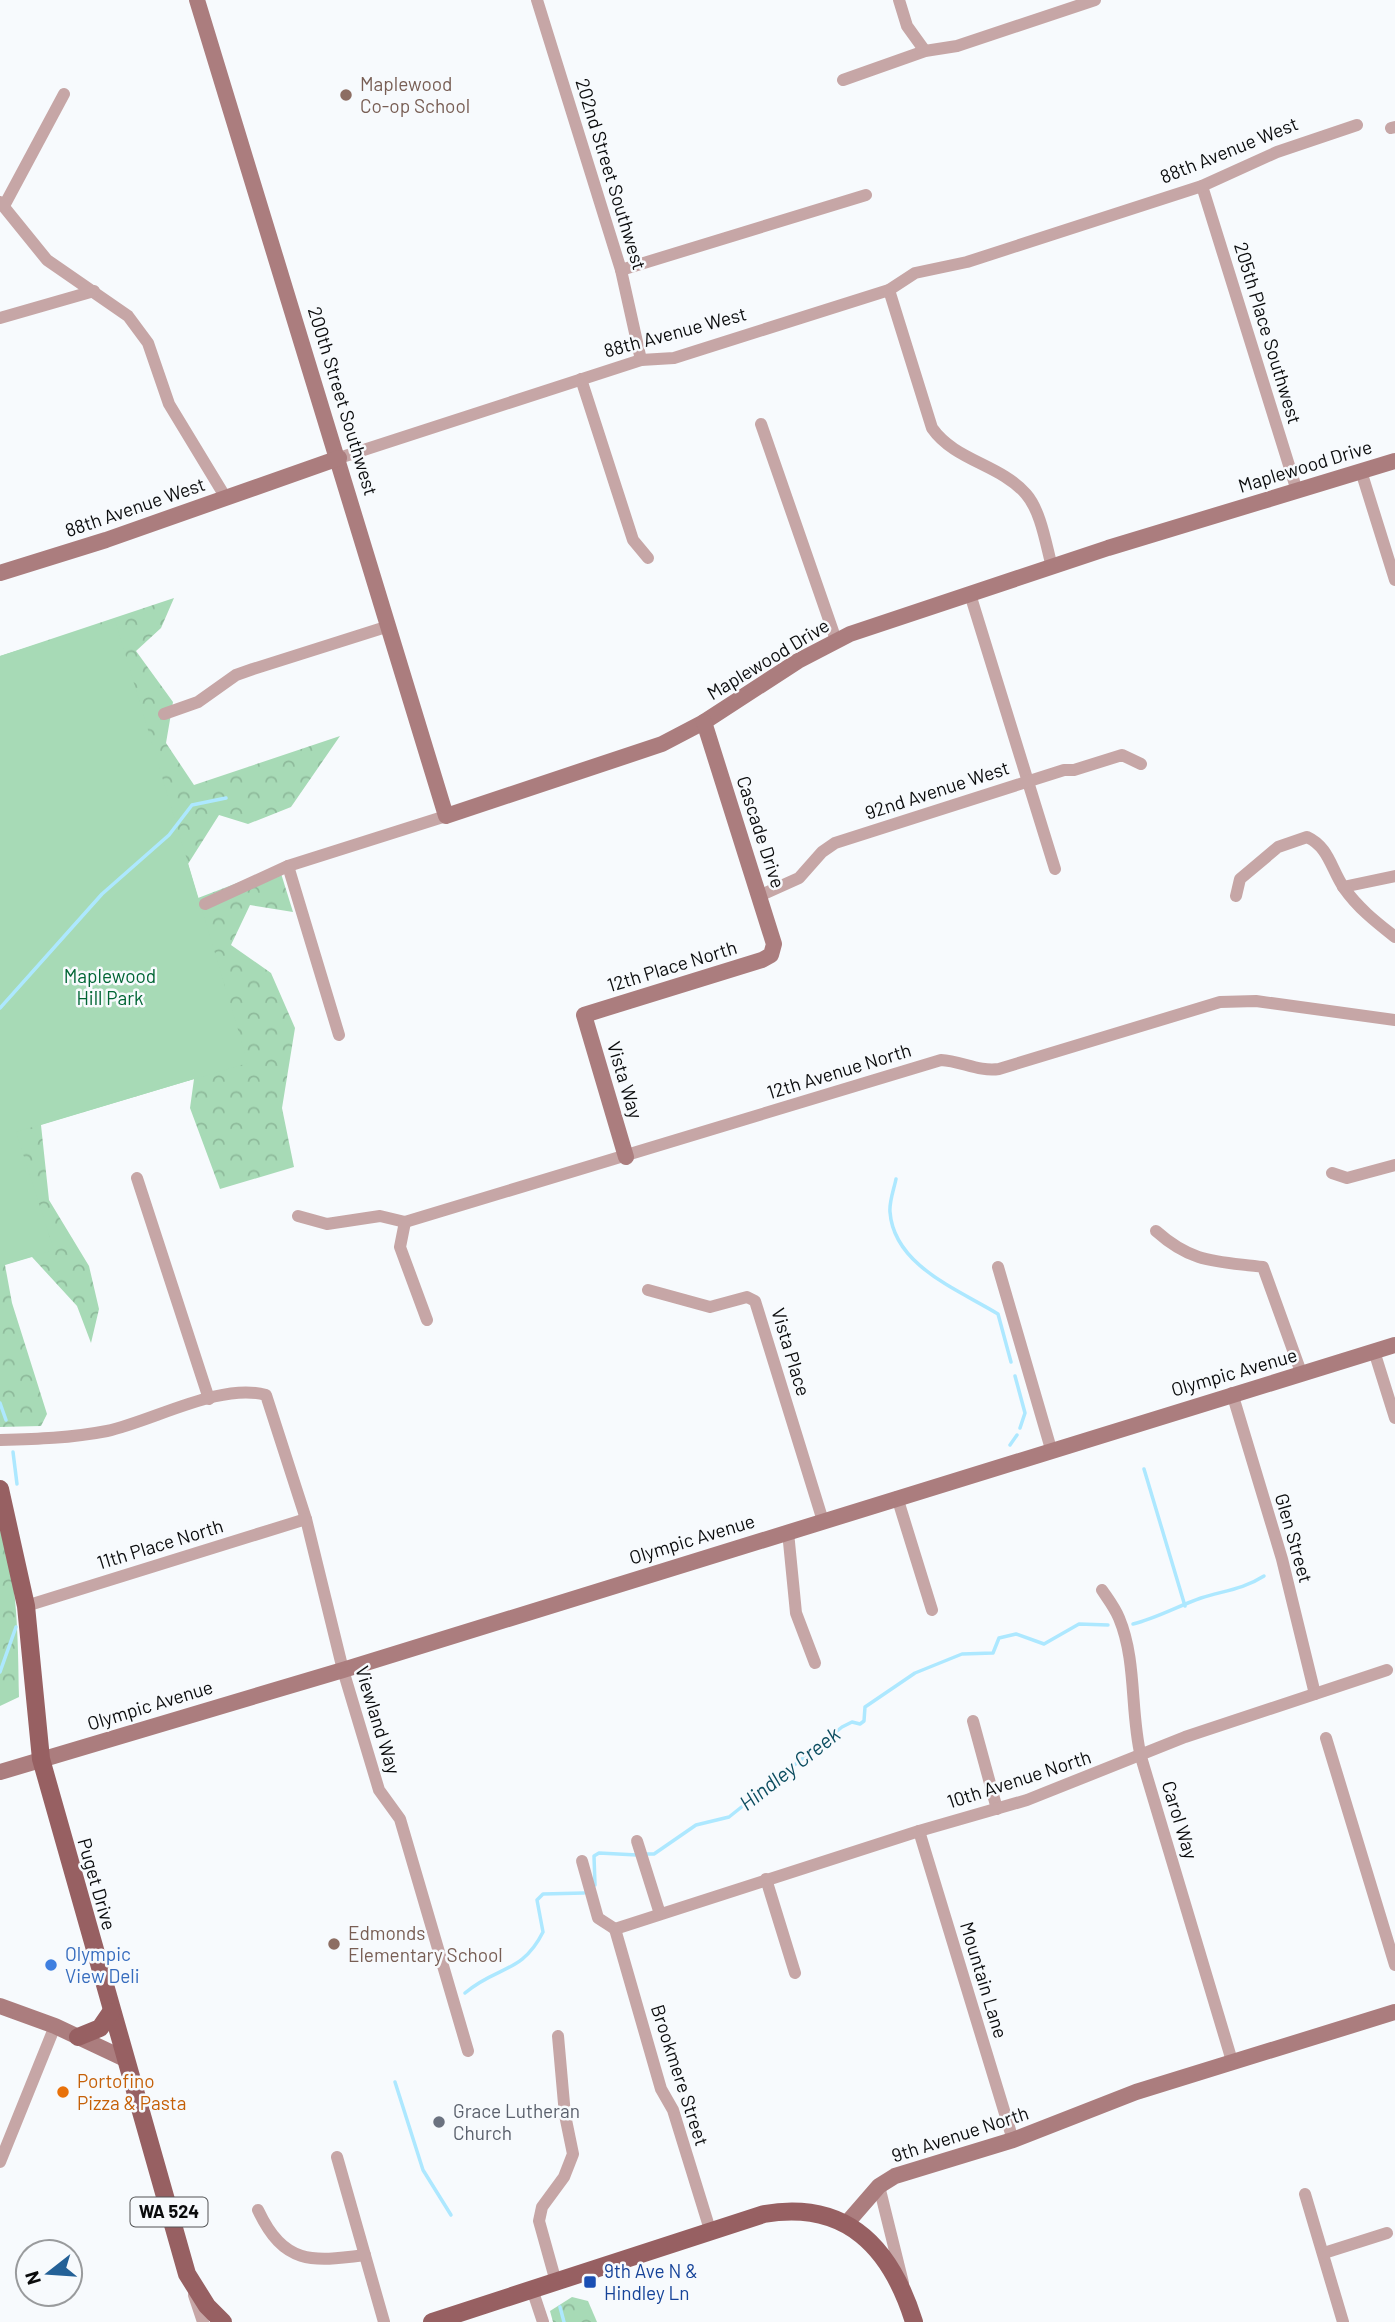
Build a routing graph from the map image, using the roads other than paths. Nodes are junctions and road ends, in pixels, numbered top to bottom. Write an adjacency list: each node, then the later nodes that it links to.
1 (197, 0): 19 (street, 200th Street Southwest)
2 (537, 0): 12 (street, 202nd Street Southwest)
3 (899, 0): 5 (street)
4 (1095, 0): 5 (street)
5 (925, 51): 6 (street)
6 (842, 80)
7 (64, 94): 11 (street)
8 (1356, 125): 9 (street, 88th Avenue West)
9 (1202, 186): 13 (street, 88th Avenue West); 22 (street, 205th Place Southwest)
10 (866, 195): 12 (street)
11 (2, 204): 14 (street)
12 (621, 270): 16 (street, 202nd Street Southwest)
13 (889, 290): 16 (street, 88th Avenue West); 25 (street)
14 (94, 291): 15 (street); 23 (street)
15 (0, 318)
16 (642, 360): 17 (street, 88th Avenue West)
17 (580, 379): 19 (street, 88th Avenue West); 24 (street)
18 (761, 424): 30 (street)
19 (339, 458): 23 (street, 88th Avenue West); 29 (street, 200th Street Southwest)
20 (1395, 461): 21 (street, Maplewood Drive)
21 (1361, 471): 22 (street, Maplewood Drive); 27 (street)
22 (1297, 491): 25 (street, Maplewood Drive)
23 (226, 498): 26 (street, 88th Avenue West)
24 (648, 558)
25 (1052, 567): 28 (street, Maplewood Drive)
26 (0, 573)
27 (1395, 580)
28 (971, 594): 30 (street, Maplewood Drive); 34 (street)
29 (389, 626): 31 (street); 35 (street, 200th Street Southwest)
30 (836, 640): 32 (street, Maplewood Drive)
31 (164, 714)
32 (704, 722): 35 (street, Maplewood Drive); 41 (street, Cascade Drive)
33 (1141, 764): 34 (street, 92nd Avenue West)
34 (1028, 781): 37 (street); 41 (street, 92nd Avenue West)
35 (446, 816): 36 (street, Maplewood Drive)
36 (288, 866): 42 (street, Maplewood Drive); 47 (street)
37 (1055, 869)
38 (1395, 876): 39 (street)
39 (1343, 887): 40 (street); 43 (street)
40 (1236, 895)
41 (759, 896): 44 (street, Cascade Drive)
42 (205, 904)
43 (1395, 937)
44 (771, 955): 45 (street, 12th Place North)
45 (584, 1015): 48 (street, Vista Way)
46 (1395, 1020): 48 (street, 12th Avenue North)
47 (339, 1035)
48 (626, 1157): 53 (street, 12th Avenue North)
49 (1395, 1165): 50 (street)
50 (1332, 1173)
51 (137, 1178): 62 (street)
52 (298, 1216): 53 (street, 12th Avenue North)
53 (405, 1222): 57 (street)
54 (1156, 1231): 60 (street)
55 (998, 1267): 65 (street)
56 (648, 1290): 69 (street, Vista Place)
57 (427, 1320)
58 (1395, 1345): 59 (street, Olympic Avenue)
59 (1374, 1352): 60 (street, Olympic Avenue); 63 (street)
60 (1302, 1375): 61 (street, Olympic Avenue)
61 (1232, 1394): 65 (street, Olympic Avenue); 77 (street, Glen Street)
62 (209, 1399): 64 (street); 68 (street, Viewland Way)
63 (1395, 1418)
64 (0, 1440)
65 (1051, 1449): 67 (street, Olympic Avenue)
66 (0, 1489): 72 (main road, Puget Drive / WA 524)
67 (897, 1497): 69 (street, Olympic Avenue); 73 (street)
68 (306, 1519): 72 (street, 11th Place North); 75 (street, Viewland Way)
69 (823, 1521): 70 (street, Olympic Avenue)
70 (788, 1532): 74 (street); 75 (street, Olympic Avenue)
71 (1102, 1590): 80 (street, Carol Way)
72 (26, 1606): 81 (main road, Puget Drive / WA 524)
73 (932, 1610)
74 (815, 1663)
75 (343, 1670): 81 (street, Olympic Avenue); 98 (street, Viewland Way)
76 (1387, 1670): 77 (street, 10th Avenue North)
77 (1315, 1694): 80 (street, 10th Avenue North)
78 (973, 1721): 83 (street)
79 (1326, 1738): 90 (street)
80 (1141, 1757): 83 (street, 10th Avenue North); 100 (street, Carol Way)
81 (41, 1759): 82 (street, Olympic Avenue); 93 (main road, Puget Drive / WA 524)
82 (0, 1772)
83 (997, 1810): 84 (street, 10th Avenue North)
84 (919, 1831): 87 (street, 10th Avenue North); 101 (street, Mountain Lane)
85 (637, 1841): 88 (street)
86 (583, 1861): 89 (street)
87 (766, 1879): 88 (street, 10th Avenue North); 91 (street)
88 (660, 1914): 89 (street, 10th Avenue North)
89 (615, 1929): 108 (street, Brookmere Street)
90 (1395, 1965)
91 (795, 1973)
92 (0, 2006): 95 (street)
93 (111, 2012): 97 (main road); 99 (main road, Puget Drive / WA 524)
94 (1395, 2012): 100 (street, 9th Avenue North)
95 (55, 2026): 97 (street); 103 (street)
96 (558, 2036): 113 (street)
97 (78, 2037): 99 (street)
98 (468, 2051)
99 (125, 2059): 112 (main road, Puget Drive / WA 524)
100 (1233, 2061): 101 (street, 9th Avenue North)
101 (1013, 2140): 104 (street, 9th Avenue North)
102 (337, 2157): 111 (street)
103 (0, 2162)
104 (879, 2186): 107 (street, 9th Avenue North); 115 (street)
105 (1305, 2194): 110 (street)
106 (258, 2210): 111 (street)
107 (846, 2224): 108 (main road); 115 (main road)
108 (711, 2233): 113 (main road)
109 (1387, 2233): 110 (street)
110 (1324, 2253): 122 (street)
111 (365, 2255): 118 (street)
112 (187, 2274): 116 (street, Puget Drive); 117 (main road, WA 524)
113 (556, 2282): 114 (main road)
114 (532, 2289): 119 (main road); 120 (street)
115 (905, 2294): 121 (main road)
116 (203, 2322)
117 (223, 2322)
118 (384, 2322)
119 (432, 2322)
120 (543, 2322)
121 (914, 2322)
122 (1343, 2322)

